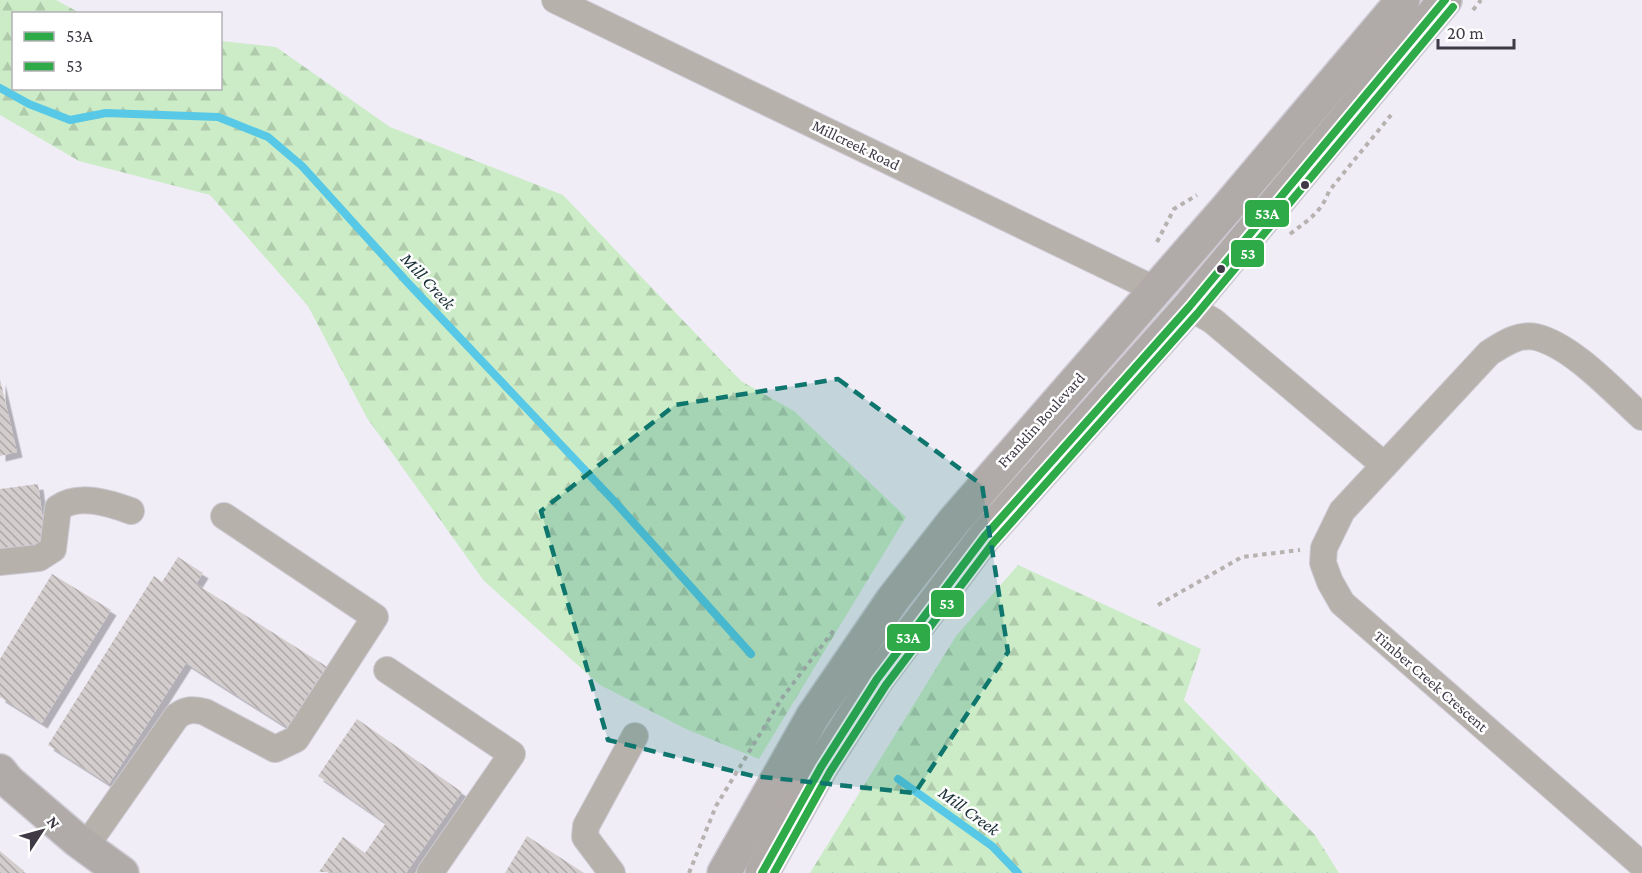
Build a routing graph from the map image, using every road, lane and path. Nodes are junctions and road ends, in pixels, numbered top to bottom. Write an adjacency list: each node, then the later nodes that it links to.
1 (555, 0): 4 (street, Millcreek Road)
2 (1402, 0): 4 (main road, Franklin Boulevard)
3 (1445, 0): 5 (main road, Franklin Boulevard)
4 (1156, 290): 21 (main road, Franklin Boulevard)
5 (1189, 307): 7 (street); 22 (main road, Franklin Boulevard)
6 (1642, 417): 7 (street)
7 (1384, 465): 10 (street)
8 (131, 511): 11 (street)
9 (224, 516): 16 (street)
10 (1324, 548): 12 (path); 17 (street, Timber Creek Crescent)
11 (0, 562)
12 (1158, 605)
13 (387, 670): 19 (street)
14 (635, 736): 20 (street)
15 (0, 771): 16 (main road)
16 (86, 846): 18 (main road)
17 (1642, 866)
18 (122, 873)
19 (430, 873)
20 (612, 873)
21 (724, 873)
22 (762, 873)

